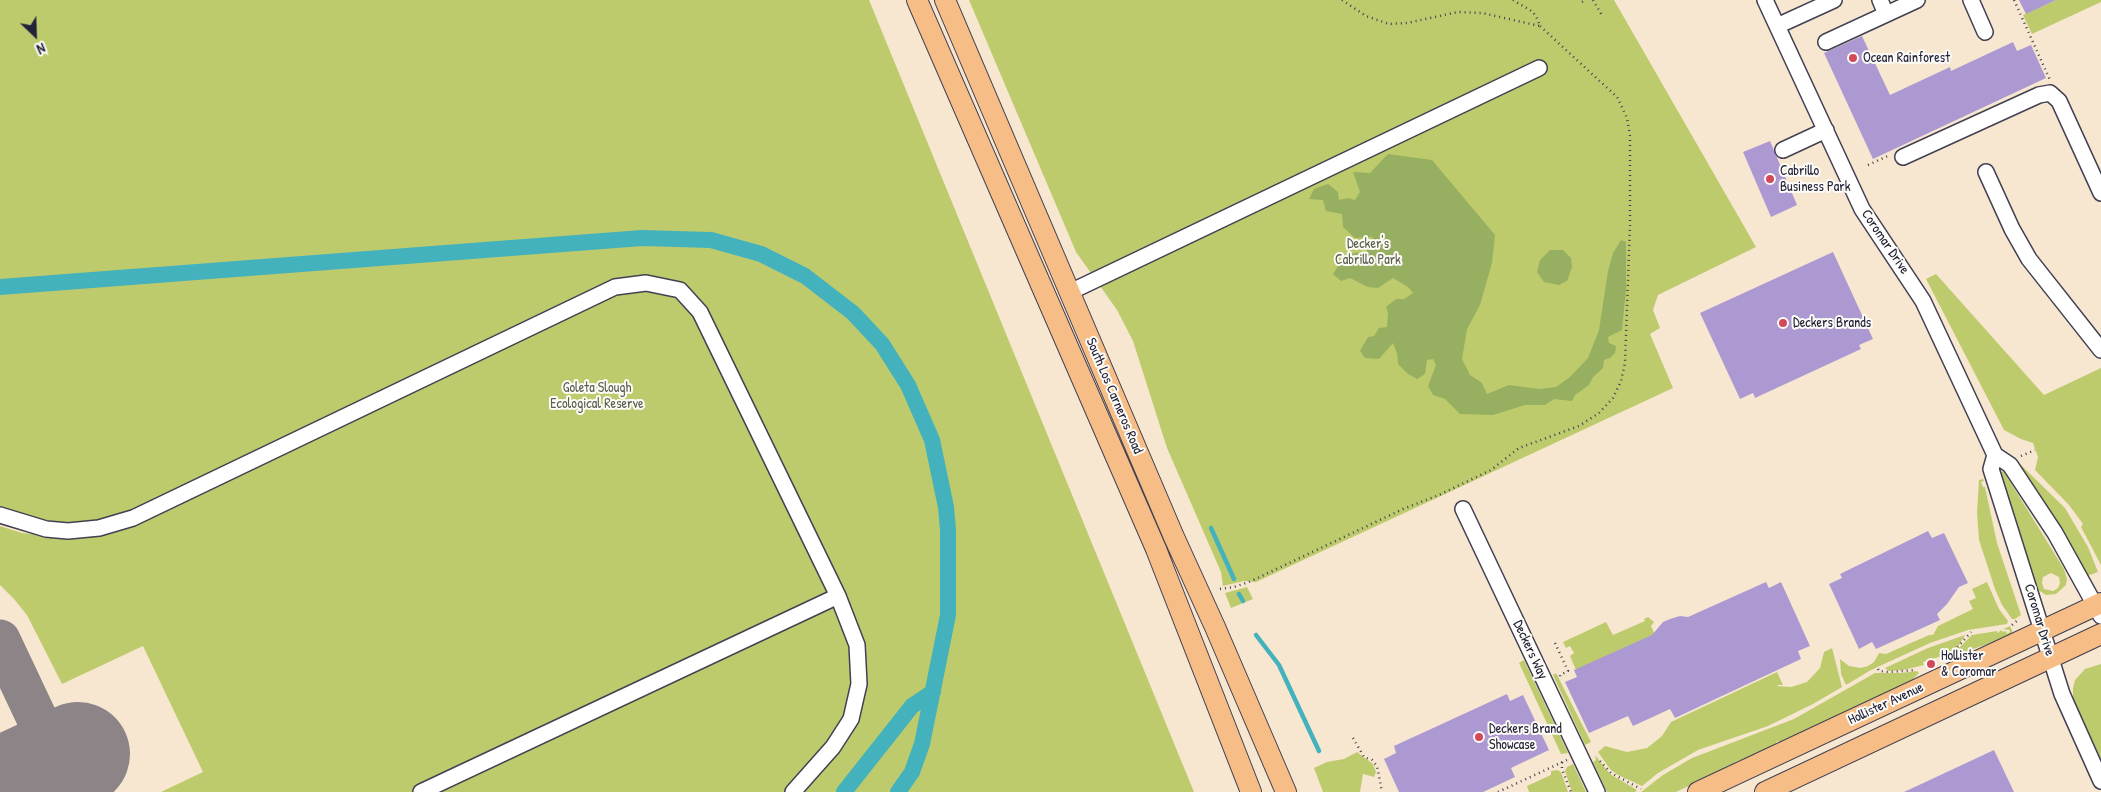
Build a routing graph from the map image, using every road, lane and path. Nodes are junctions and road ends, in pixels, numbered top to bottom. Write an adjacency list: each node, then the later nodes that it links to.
1 (916, 0): 53 (main road, South Los Carneros Road)
2 (944, 0): 26 (main road, South Los Carneros Road)
3 (1342, 0): 14 (path)
4 (1513, 0): 14 (path)
5 (1593, 0): 13 (path)
6 (1765, 0): 15 (street, Coromar Drive)
7 (1880, 0): 12 (street)
8 (1918, 0): 12 (street)
9 (1970, 0): 16 (street)
10 (2014, 0): 19 (path)
11 (1828, 1): 15 (street)
12 (1886, 14): 17 (street)
13 (1603, 17)
14 (1540, 26): 33 (path)
15 (1777, 26): 20 (street, Coromar Drive)
16 (1985, 32)
17 (1826, 42)
18 (1539, 68): 26 (street)
19 (2042, 84)
20 (1826, 130): 21 (street); 29 (street, Coromar Drive)
21 (1783, 150)
22 (1899, 155): 23 (path); 25 (street)
23 (1868, 165)
24 (1986, 172): 27 (street)
25 (2101, 193)
26 (1070, 292): 54 (main road, South Los Carneros Road)
27 (2101, 350)
28 (2035, 450): 30 (path)
29 (1995, 455): 35 (street, Coromar Drive); 38 (street, Coromar Drive)
30 (2018, 457)
31 (1463, 509): 58 (street, Deckers Way)
32 (0, 515): 34 (street)
33 (1220, 589)
34 (838, 596): 51 (street); 52 (street)
35 (2099, 609): 38 (main road, Hollister Avenue)
36 (2019, 619): 37 (path)
37 (2011, 624)
38 (2043, 631): 43 (street, Coromar Drive); 59 (main road, Hollister Avenue)
39 (1972, 632): 42 (path)
40 (2101, 634): 43 (main road, Hollister Avenue)
41 (1555, 643): 46 (path)
42 (1949, 655)
43 (2051, 659): 49 (street, Coromar Drive); 60 (main road, Hollister Avenue)
44 (1878, 669): 45 (path)
45 (1919, 669)
46 (1564, 684)
47 (1353, 738): 55 (path)
48 (1599, 759): 50 (path)
49 (2101, 781)
50 (1641, 789)
51 (422, 792)
52 (793, 792)
53 (1251, 792)
54 (1286, 792)
55 (1382, 792)
56 (1498, 792): 57 (path)
57 (1571, 792)
58 (1597, 792)
59 (1698, 792)
60 (1765, 792)

